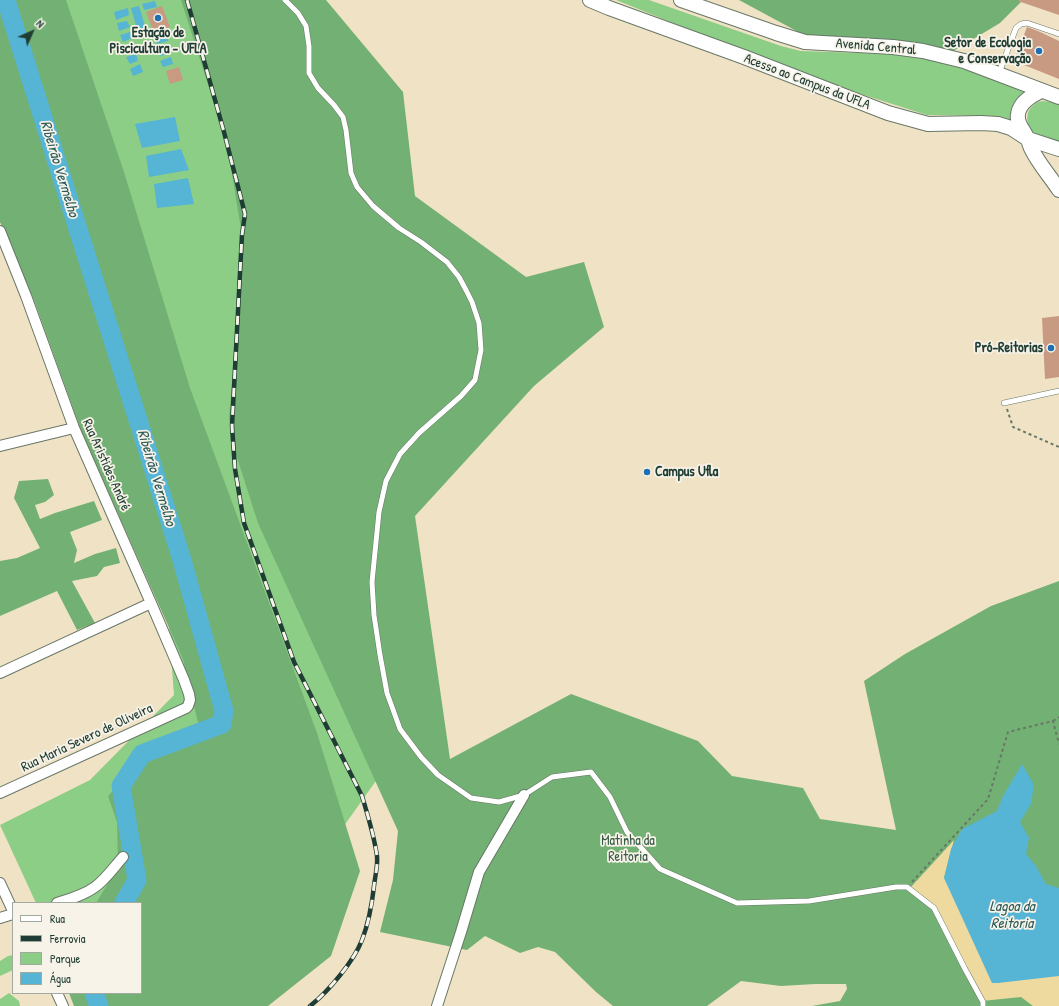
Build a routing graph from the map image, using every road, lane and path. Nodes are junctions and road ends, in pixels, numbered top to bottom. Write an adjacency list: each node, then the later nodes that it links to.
1 (285, 0): 26 (lane)
2 (590, 0): 8 (street, Acesso ao Campus da UFLA)
3 (681, 0): 5 (street, Avenida Central)
4 (1059, 34): 5 (lane)
5 (999, 75): 6 (street, Avenida Central)
6 (1041, 91): 7 (street, Avenida Central); 8 (street)
7 (1059, 97)
8 (1028, 139): 9 (street); 12 (street)
9 (1059, 149)
10 (1059, 170): 11 (street)
11 (1059, 174)
12 (1059, 190)
13 (0, 231): 16 (street, Rua Aristides André)
14 (1059, 391): 15 (lane)
15 (1004, 403): 18 (path)
16 (74, 428): 17 (street); 19 (street, Rua Aristides André)
17 (0, 446)
18 (1059, 447)
19 (152, 602): 20 (street); 21 (street, Rua Aristides André)
20 (0, 673)
21 (186, 708): 25 (street, Rua Maria Severo de Oliveira)
22 (1059, 717): 23 (path)
23 (1053, 721): 24 (path); 29 (path)
24 (1059, 744)
25 (0, 793)
26 (524, 795): 29 (lane); 36 (street)
27 (123, 857): 30 (street)
28 (0, 883): 31 (street)
29 (907, 888): 37 (lane)
30 (60, 902)
31 (12, 909)
32 (12, 914): 33 (street)
33 (0, 918)
34 (57, 994): 35 (street)
35 (63, 1006)
36 (437, 1006)
37 (983, 1006)

